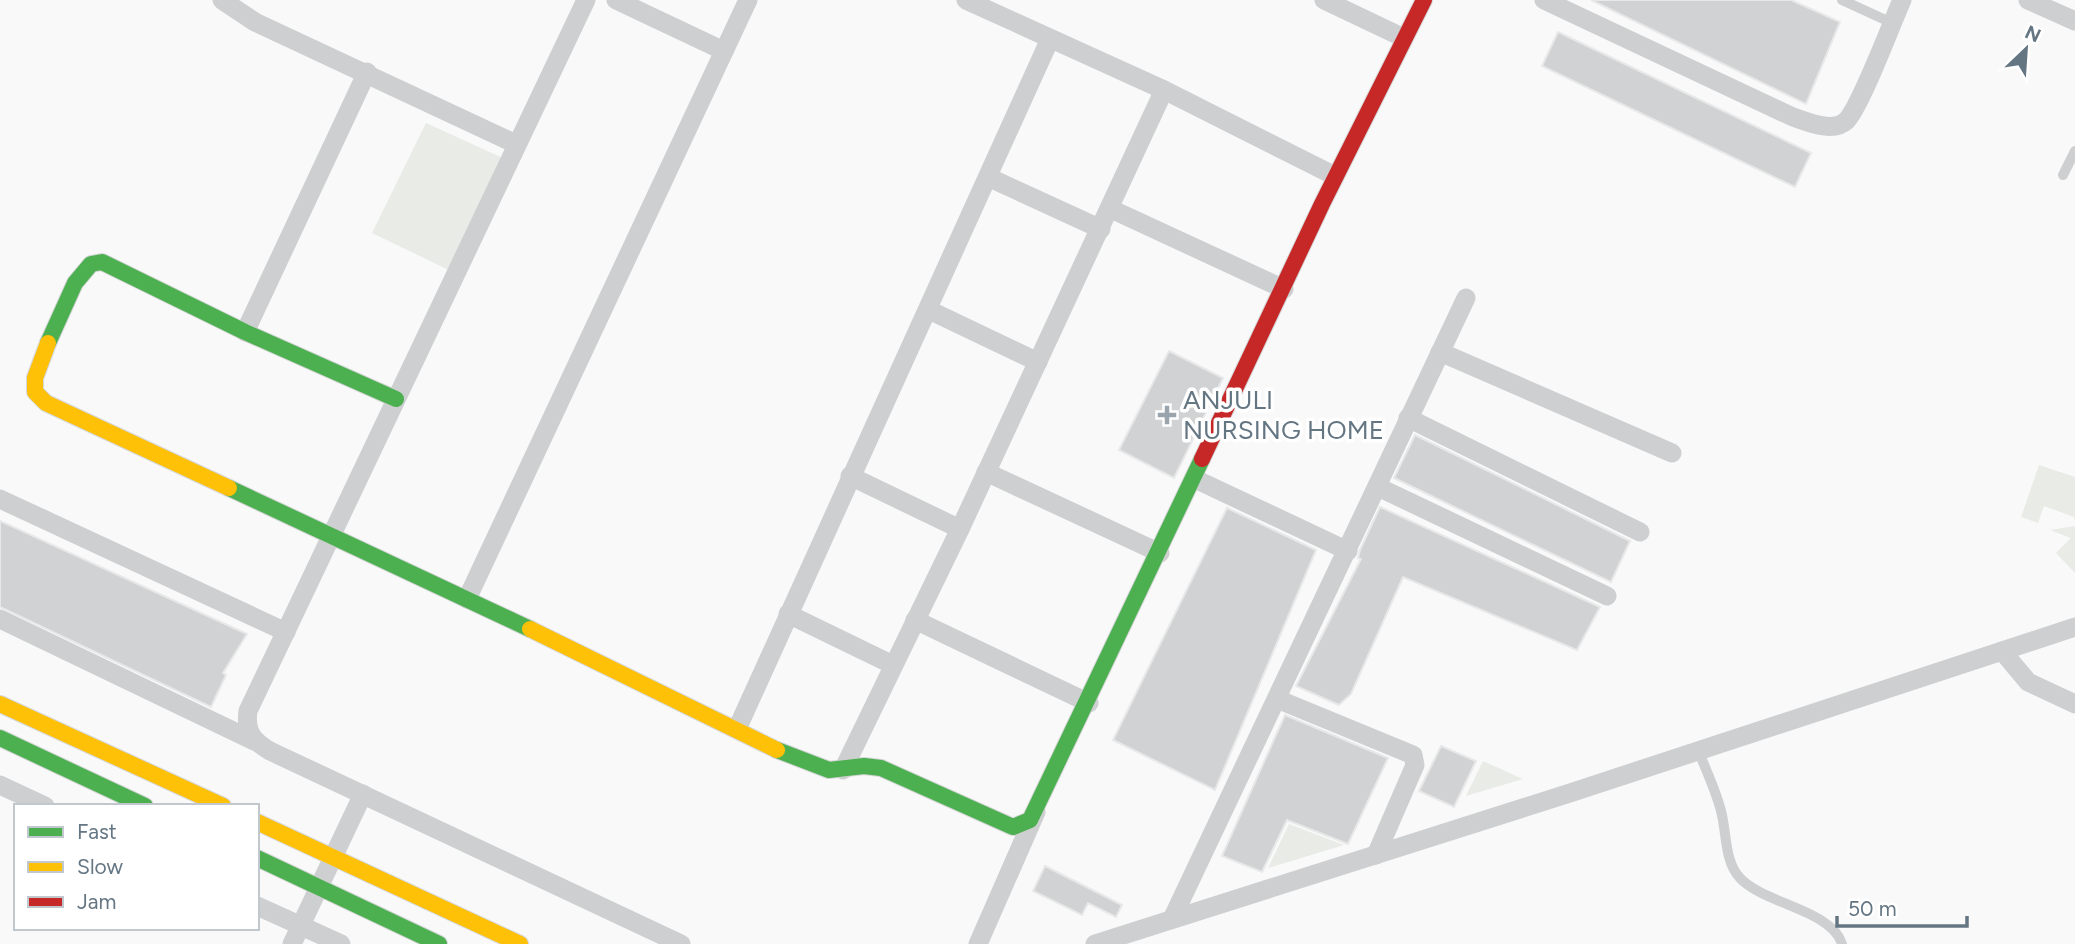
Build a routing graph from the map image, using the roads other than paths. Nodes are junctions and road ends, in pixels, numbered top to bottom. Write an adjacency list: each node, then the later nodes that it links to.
1 (222, 0): 17 (street)
2 (586, 0): 19 (street)
3 (616, 0): 16 (street)
4 (748, 0): 16 (street)
5 (965, 0): 15 (street)
6 (1324, 0): 14 (street)
7 (1424, 0): 14 (street)
8 (1544, 0): 13 (street)
9 (1842, 0): 13 (lane)
10 (1902, 0): 13 (street)
11 (2028, 0): 12 (street)
12 (2075, 21)
13 (1892, 23)
14 (1404, 38): 22 (street)
15 (1050, 39): 18 (street); 23 (street)
16 (724, 51): 46 (street)
17 (368, 72): 19 (street); 29 (street)
18 (1164, 90): 22 (street); 24 (street)
19 (516, 144): 32 (street)
20 (2075, 151): 21 (lane)
21 (2063, 175)
22 (1335, 176): 26 (street)
23 (990, 178): 25 (street); 28 (street)
24 (1111, 209): 25 (street); 26 (street)
25 (1101, 229): 31 (street)
26 (1284, 289): 37 (street)
27 (1466, 298): 30 (street)
28 (929, 310): 31 (street); 36 (street)
29 (245, 332): 32 (street); 42 (street)
30 (1440, 352): 33 (street); 34 (street)
31 (1038, 362): 35 (street)
32 (396, 399): 42 (street)
33 (1408, 418): 38 (street); 41 (street)
34 (1672, 453)
35 (986, 472): 40 (street); 44 (street)
36 (850, 476): 40 (street); 47 (street)
37 (1195, 479): 43 (street); 44 (street)
38 (1378, 487): 43 (street); 45 (street)
39 (0, 499): 51 (street)
40 (960, 529): 49 (street)
41 (1640, 532)
42 (331, 537): 46 (street); 51 (street)
43 (1348, 551): 54 (street)
44 (1160, 553): 55 (street)
45 (1607, 596)
46 (467, 599): 58 (street)
47 (788, 614): 53 (street); 58 (street)
48 (0, 619): 60 (street)
49 (915, 620): 53 (street); 55 (street)
50 (2075, 627): 52 (street)
51 (286, 632): 60 (street)
52 (2002, 651): 57 (street); 61 (street)
53 (893, 665): 62 (street)
54 (1277, 699): 70 (street); 75 (street)
55 (1089, 703): 63 (street)
56 (0, 704): 68 (street)
57 (2075, 704)
58 (737, 729): 62 (street)
59 (0, 738): 67 (street)
60 (254, 741): 65 (street)
61 (1698, 750): 70 (street); 84 (lane)
62 (843, 770): 63 (street)
63 (1049, 783): 82 (street)
64 (0, 785): 66 (street)
65 (363, 794): 71 (street); 81 (street)
66 (41, 804)
67 (141, 804)
68 (219, 804)
69 (259, 822): 71 (street)
70 (1376, 855): 75 (street)
71 (332, 856): 73 (street); 80 (street)
72 (259, 859): 73 (street)
73 (317, 886): 76 (street); 79 (street)
74 (259, 907): 76 (street)
75 (1172, 919): 83 (street)
76 (301, 925): 77 (street); 78 (street)
77 (292, 944)
78 (341, 944)
79 (439, 944)
80 (520, 944)
81 (681, 944)
82 (978, 944)
83 (1095, 944)
84 (1842, 944)

